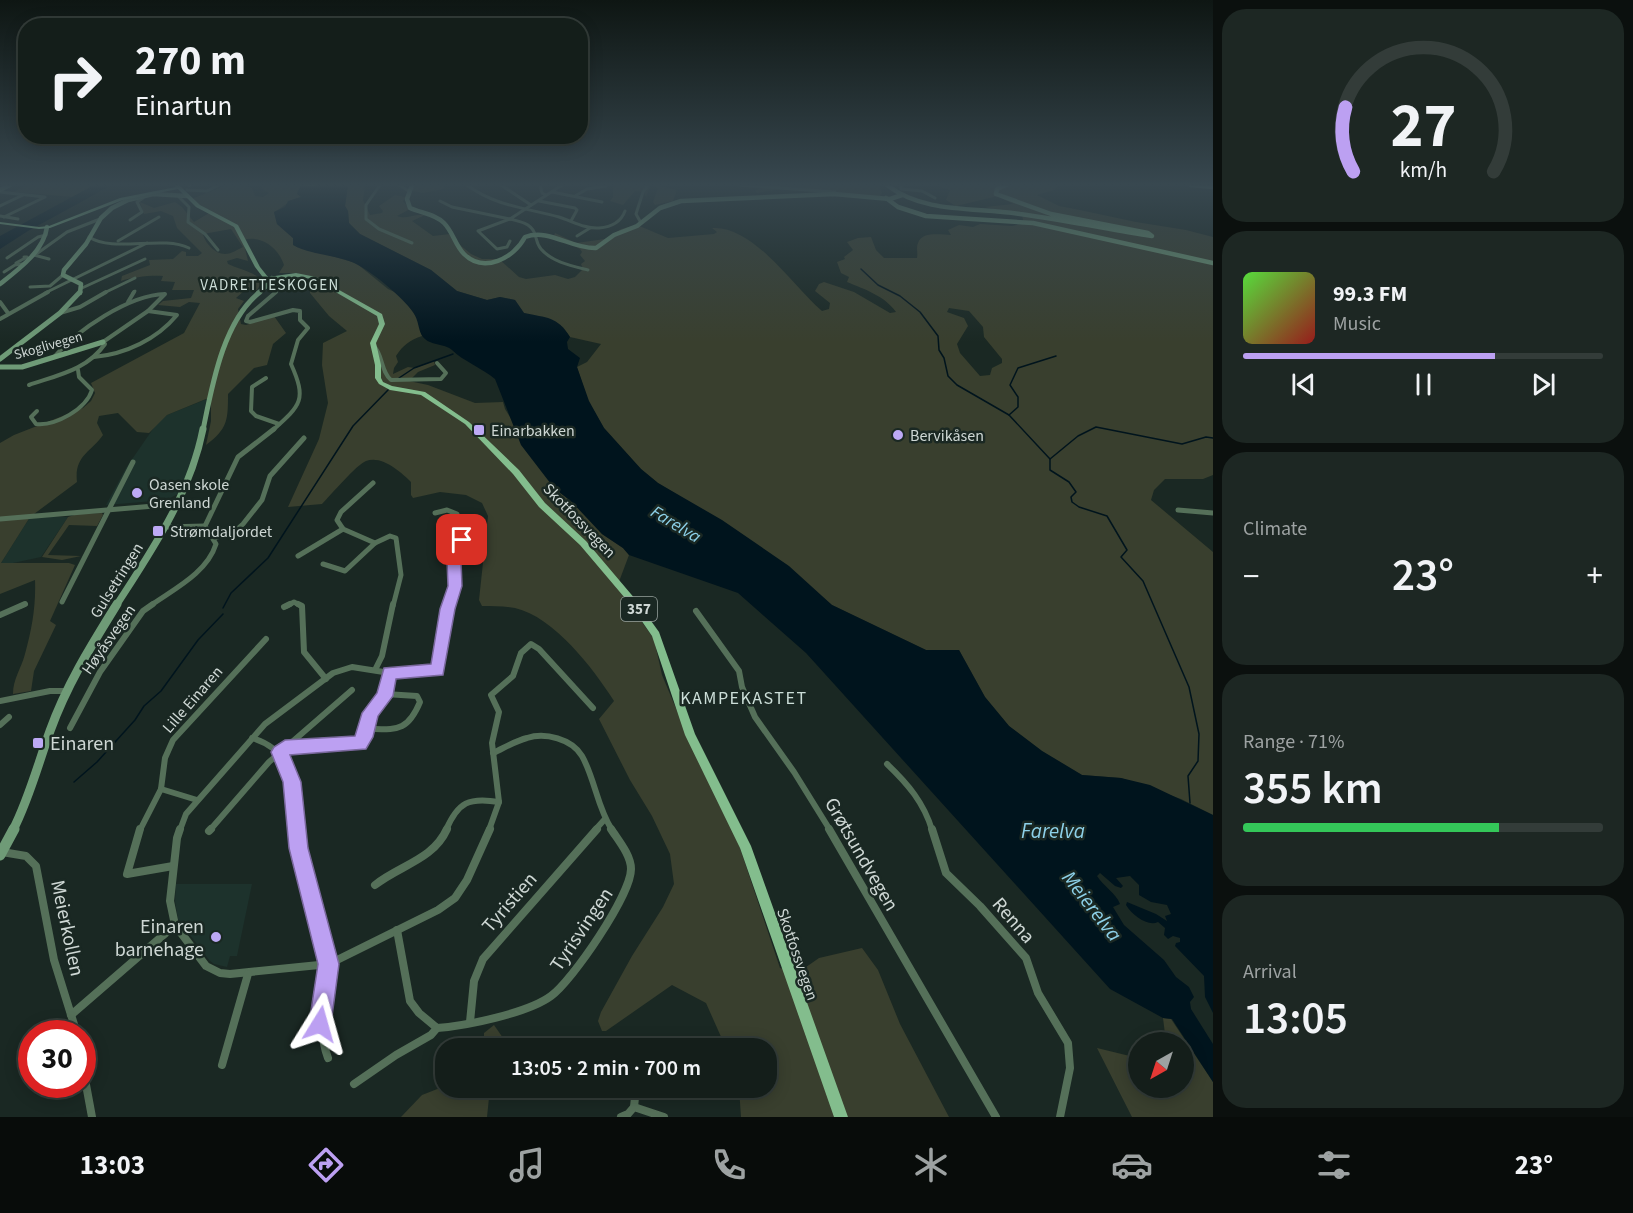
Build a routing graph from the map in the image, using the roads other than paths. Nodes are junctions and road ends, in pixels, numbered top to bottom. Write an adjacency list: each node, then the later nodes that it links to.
1 (38, 237): 24 (street)
2 (45, 237): 22 (street)
3 (60, 237): 22 (street)
4 (90, 237): 17 (street); 32 (street)
5 (125, 237): 17 (street)
6 (208, 237): 21 (street)
7 (242, 237): 35 (main road)
8 (398, 237): 19 (street)
9 (453, 237): 11 (street)
10 (484, 237): 16 (street)
11 (525, 237)
12 (536, 237): 30 (street)
13 (551, 237): 14 (street)
14 (611, 237)
15 (1097, 237): 27 (street)
16 (510, 241)
17 (117, 242): 18 (street)
18 (147, 243): 20 (street); 34 (street)
19 (412, 243)
20 (189, 248)
21 (218, 250)
22 (34, 255): 25 (street); 28 (street)
23 (24, 257): 29 (street)
24 (7, 258)
25 (49, 258)
26 (145, 259): 38 (street)
27 (1213, 263)
28 (22, 264): 29 (street); 36 (street)
29 (15, 265): 31 (street)
30 (588, 270)
31 (4, 272)
32 (63, 275): 34 (street); 37 (street)
33 (135, 278): 44 (street)
34 (75, 280): 38 (street); 43 (street)
35 (267, 280): 47 (main road, Skotfossvegen / 357); 57 (street); 61 (street, Gulsetringen)
36 (0, 284)
37 (30, 286)
38 (82, 288): 44 (street, Skoglivegen)
39 (135, 291): 41 (street)
40 (0, 302): 43 (street)
41 (128, 302): 42 (street); 48 (street)
42 (148, 311): 46 (street); 49 (street)
43 (8, 313): 45 (street)
44 (60, 313): 50 (street, Skoglivegen)
45 (0, 320)
46 (103, 342): 48 (street, Skoglivegen); 49 (street)
47 (373, 346): 51 (street); 122 (main road, Skotfossvegen / 357)
48 (54, 357): 52 (street, Skoglivegen)
49 (94, 357): 53 (street)
50 (0, 359)
51 (437, 363)
52 (0, 367)
53 (78, 370): 55 (street); 56 (street)
54 (266, 378): 57 (street)
55 (29, 385)
56 (37, 411)
57 (279, 424): 67 (street)
58 (304, 438): 70 (street)
59 (133, 462): 62 (street)
60 (373, 483): 69 (street)
61 (178, 504): 62 (street); 68 (street, Gulsetringen)
62 (108, 510): 66 (street); 74 (street)
63 (1178, 510): 65 (street)
64 (435, 513): 81 (street)
65 (1213, 513)
66 (0, 519)
67 (205, 526): 68 (street); 70 (street)
68 (164, 527): 84 (street, Gulsetringen)
69 (343, 529): 71 (street); 72 (street)
70 (214, 538): 90 (street, Høyåsvegen)
71 (375, 543): 73 (street); 80 (street)
72 (298, 556)
73 (323, 564)
74 (62, 602)
75 (25, 604): 78 (street)
76 (284, 607): 82 (street)
77 (696, 611): 123 (street, Grøtsundvegen)
78 (0, 615)
79 (266, 639): 96 (street, Lille Einaren)
80 (375, 669): 81 (street); 82 (street)
81 (390, 673): 85 (street)
82 (326, 678): 92 (street)
83 (352, 690): 93 (street)
84 (66, 691): 86 (street); 101 (street, Gulsetringen)
85 (385, 694): 91 (street); 91 (street)
86 (0, 701)
87 (593, 708): 94 (street)
88 (9, 717): 89 (street)
89 (0, 725)
90 (70, 728)
91 (366, 729): 93 (street)
92 (252, 738): 93 (street); 97 (street)
93 (282, 750): 100 (street); 107 (street)
94 (492, 753): 98 (street); 99 (street, Tyrisvingen)
95 (887, 764): 124 (street, Renna)
96 (160, 789): 97 (street); 103 (street, Lille Einaren)
97 (197, 800): 102 (street)
98 (499, 802): 104 (street); 106 (street)
99 (605, 819): 111 (street, Tyristien); 111 (street, Tyrisvingen)
100 (210, 831)
101 (1, 854): 109 (street, Meierkollen)
102 (173, 866): 103 (street); 105 (street)
103 (127, 874)
104 (375, 885)
105 (175, 925): 108 (street); 109 (street)
106 (398, 930): 107 (street); 112 (street)
107 (329, 964): 108 (street); 113 (street)
108 (248, 974): 114 (street)
109 (71, 1015): 110 (street, Meierkollen)
110 (72, 1020)
111 (470, 1022): 112 (street, Tyrisvingen)
112 (437, 1028): 115 (street)
113 (328, 1058)
114 (222, 1065)
115 (354, 1084)
116 (88, 1098): 119 (street)
117 (634, 1098): 118 (street)
118 (633, 1107): 120 (street); 121 (street)
119 (92, 1117)
120 (621, 1117)
121 (664, 1117)
122 (840, 1117)
123 (996, 1117)
124 (1060, 1117)

